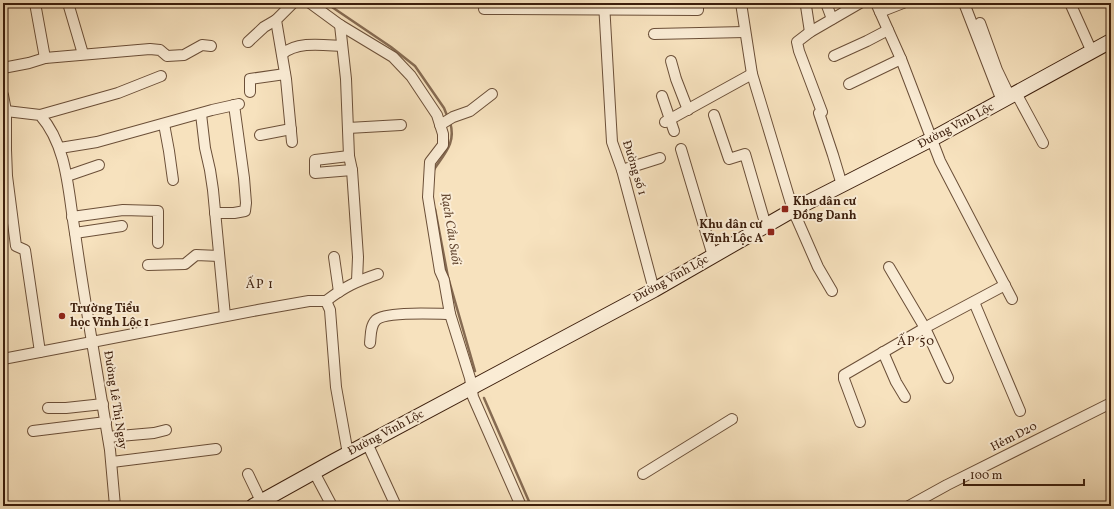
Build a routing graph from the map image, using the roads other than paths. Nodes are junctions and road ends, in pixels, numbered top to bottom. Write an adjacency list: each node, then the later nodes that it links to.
1 (35, 3): 32 (street)
2 (68, 3): 29 (street)
3 (293, 3): 17 (street)
4 (310, 3): 19 (street)
5 (698, 3): 12 (street)
6 (741, 3): 21 (street)
7 (826, 3): 16 (street)
8 (860, 3): 16 (street)
9 (903, 3): 14 (street)
10 (964, 3): 44 (street)
11 (1070, 3): 28 (street)
12 (604, 6): 15 (street); 68 (street, Đường số 1)
13 (806, 6): 22 (street)
14 (878, 8): 20 (street)
15 (484, 9)
16 (832, 19): 22 (street)
17 (276, 20): 25 (street); 30 (street)
18 (980, 24): 44 (street)
19 (340, 25): 27 (street); 51 (street)
20 (888, 30): 31 (street); 33 (street)
21 (745, 32): 23 (street); 37 (street)
22 (810, 32): 72 (street)
23 (654, 34)
24 (1111, 41): 28 (main road, Đường Vĩnh Lộc)
25 (248, 42)
26 (210, 46): 29 (street)
27 (342, 46): 30 (street); 54 (street)
28 (1092, 52): 44 (main road, Đường Vĩnh Lộc)
29 (83, 54): 32 (street)
30 (282, 54): 36 (street)
31 (834, 56)
32 (45, 58): 35 (street)
33 (901, 59): 39 (street); 58 (street)
34 (671, 61): 45 (street)
35 (3, 68)
36 (285, 74): 40 (street); 55 (street)
37 (752, 74): 45 (street); 73 (street)
38 (161, 76): 48 (street)
39 (849, 84)
40 (250, 92)
41 (492, 94): 51 (street)
42 (3, 95): 46 (street)
43 (662, 96): 50 (street)
44 (1009, 97): 58 (main road, Đường Vĩnh Lộc); 60 (street)
45 (688, 110): 50 (street)
46 (6, 111): 48 (street); 63 (street)
47 (200, 114): 52 (street); 74 (street); 74 (street)
48 (40, 115): 61 (street)
49 (714, 115): 77 (street)
50 (667, 120): 56 (street)
51 (446, 121): 94 (street)
52 (164, 124): 61 (street); 71 (street)
53 (401, 125): 54 (street)
54 (348, 128): 64 (street)
55 (291, 129): 57 (street); 59 (street)
56 (674, 131)
57 (260, 134)
58 (932, 139): 72 (main road, Đường Vĩnh Lộc); 87 (street)
59 (292, 142)
60 (1043, 143)
61 (60, 148): 70 (street)
62 (681, 149): 81 (street)
63 (4, 150): 69 (street)
64 (349, 156): 67 (street); 67 (street)
65 (660, 158): 68 (street)
66 (99, 165): 70 (street)
67 (352, 170): 86 (street)
68 (622, 170): 88 (street, Đường số 1)
69 (5, 176): 99 (street)
70 (67, 176): 75 (street)
71 (172, 180)
72 (842, 185): 73 (main road, Đường Vĩnh Lộc)
73 (793, 210): 77 (main road, Đường Vĩnh Lộc); 89 (street)
74 (215, 213): 80 (street)
75 (72, 217): 78 (street); 79 (street)
76 (122, 226): 78 (street)
77 (766, 226): 81 (main road, Đường Vĩnh Lộc)
78 (74, 233): 97 (street)
79 (158, 243)
80 (219, 256): 83 (street); 95 (street)
81 (713, 256): 88 (main road, Đường Vĩnh Lộc)
82 (334, 257): 90 (street)
83 (148, 265)
84 (889, 267): 96 (street)
85 (378, 274): 86 (street)
86 (357, 281): 90 (street)
87 (1005, 285): 91 (street); 93 (street)
88 (654, 290): 103 (main road, Đường Vĩnh Lộc)
89 (832, 291)
90 (338, 292): 92 (street)
91 (1012, 299)
92 (326, 301): 95 (street); 117 (street)
93 (974, 302): 96 (street); 108 (street)
94 (450, 314): 98 (street); 103 (street)
95 (225, 316): 97 (street)
96 (925, 328): 100 (street); 102 (street)
97 (92, 342): 99 (street, Đường Lê Thị Ngay); 106 (street, Đường Lê Thị Ngay)
98 (370, 343)
99 (40, 352): 101 (street, Đường Lê Thị Ngay)
100 (883, 352): 104 (street); 111 (street)
101 (3, 359)
102 (948, 378)
103 (471, 388): 115 (main road, Đường Vĩnh Lộc); 126 (street)
104 (905, 397)
105 (1111, 403): 127 (street, Hẻm D20)
106 (103, 404): 107 (street); 110 (street, Đường Lê Thị Ngay)
107 (48, 408)
108 (1020, 411)
109 (732, 419): 121 (street)
110 (106, 422): 113 (street); 114 (street, Đường Lê Thị Ngay)
111 (860, 422)
112 (166, 430): 114 (street)
113 (33, 431)
114 (108, 437): 118 (street, Đường Lê Thị Ngay)
115 (367, 443): 117 (main road, Đường Vĩnh Lộc); 125 (street)
116 (216, 448): 118 (street)
117 (348, 454): 119 (main road, Đường Vĩnh Lộc)
118 (112, 462): 123 (street, Đường Lê Thị Ngay)
119 (314, 472): 122 (main road, Đường Vĩnh Lộc); 124 (street)
120 (248, 474): 122 (street)
121 (643, 474)
122 (257, 504)
123 (115, 506)
124 (332, 506)
125 (396, 506)
126 (521, 506)
127 (909, 506)

